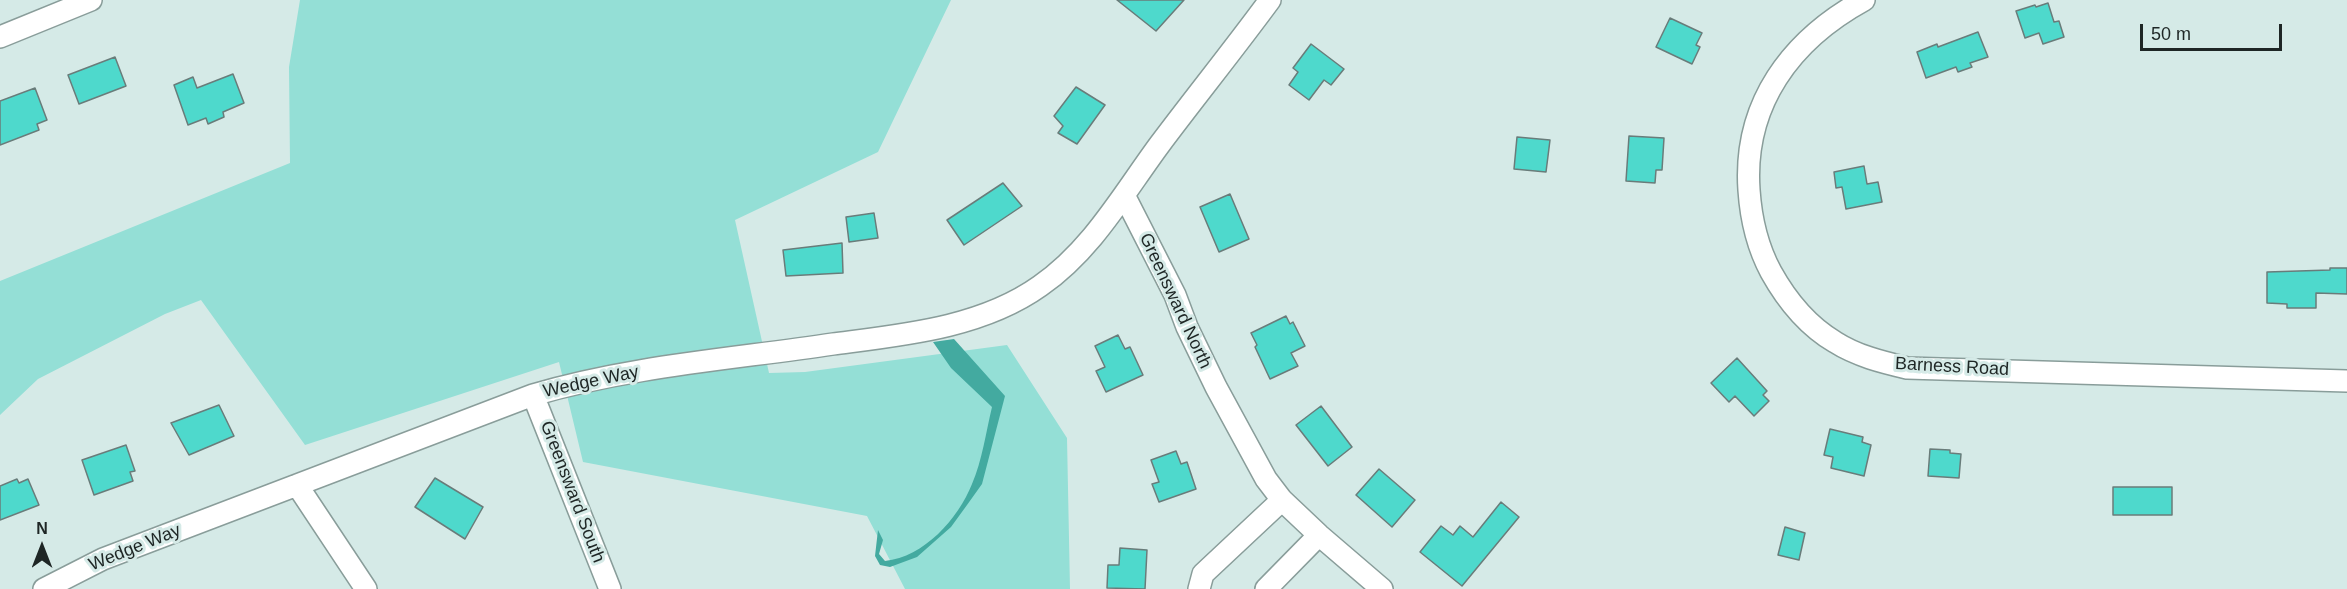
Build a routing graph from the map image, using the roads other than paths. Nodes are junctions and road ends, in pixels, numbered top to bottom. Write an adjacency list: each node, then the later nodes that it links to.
1 (91, 0): 4 (street)
2 (1270, 0): 5 (street)
3 (1864, 0): 6 (street, Barness Road)
4 (0, 37)
5 (1124, 195): 7 (street, Wedge Way); 9 (street, Greensward North)
6 (2347, 381)
7 (534, 395): 8 (street, Wedge Way); 13 (street, Greensward South)
8 (297, 485): 11 (street, Wedge Way); 12 (street)
9 (1282, 500): 10 (street, Greensward North); 14 (street)
10 (1319, 535): 15 (street); 16 (street, Greensward North)
11 (44, 589)
12 (366, 589)
13 (610, 589)
14 (1198, 589)
15 (1266, 589)
16 (1382, 589)

